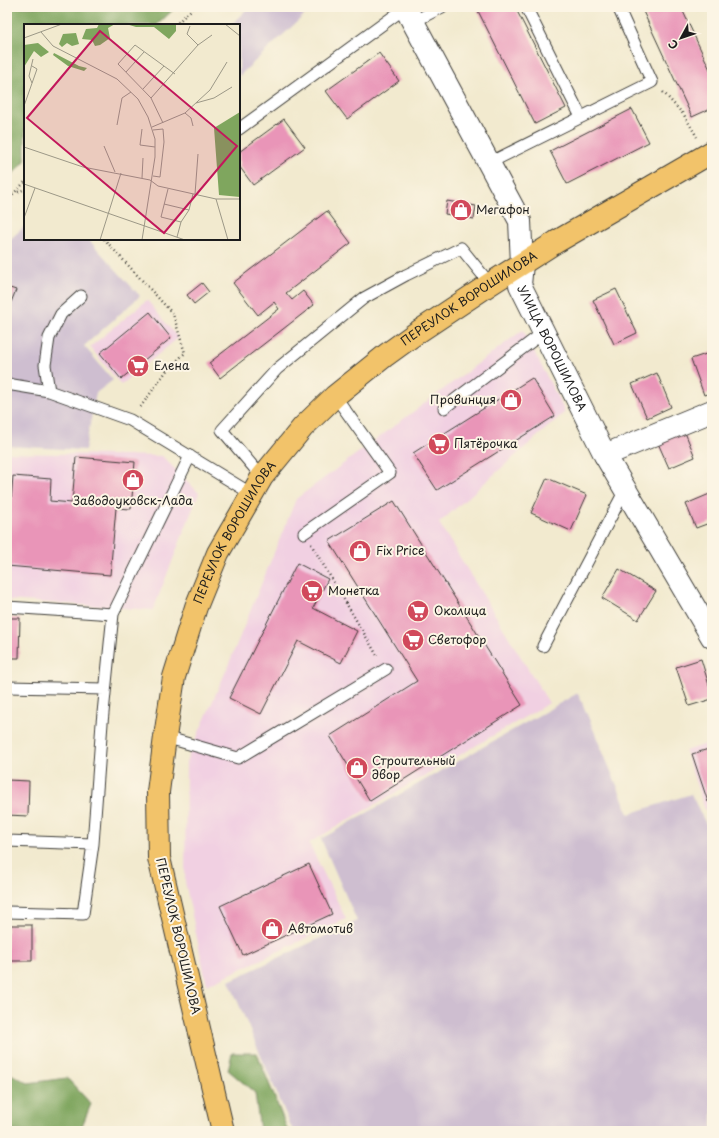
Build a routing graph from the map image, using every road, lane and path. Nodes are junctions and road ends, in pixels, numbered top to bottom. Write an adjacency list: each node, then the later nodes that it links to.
1 (194, 7): 6 (path)
2 (442, 7): 5 (lane)
3 (526, 7): 8 (lane)
4 (618, 7): 7 (lane)
5 (408, 12): 9 (lane); 11 (street, УЛИЦА ВОРОШИЛОВА)
6 (176, 24)
7 (652, 82): 8 (lane); 10 (path)
8 (581, 117): 11 (lane)
9 (240, 129)
10 (705, 145): 17 (main road, ПЕРЕУЛОК ВОРОШИЛОВА)
11 (489, 163): 17 (street, УЛИЦА ВОРОШИЛОВА)
12 (24, 183): 14 (path)
13 (24, 189): 14 (path)
14 (16, 192): 15 (path)
15 (7, 200)
16 (105, 240): 26 (path)
17 (522, 264): 18 (main road, ПЕРЕУЛОК ВОРОШИЛОВА); 20 (street, УЛИЦА ВОРОШИЛОВА)
18 (490, 284): 23 (main road, ПЕРЕУЛОК ВОРОШИЛОВА); 29 (lane)
19 (81, 296): 22 (lane)
20 (544, 332): 24 (lane); 27 (street, УЛИЦА ВОРОШИЛОВА)
21 (7, 384): 22 (lane)
22 (50, 391): 26 (lane)
23 (335, 396): 29 (main road, ПЕРЕУЛОК ВОРОШИЛОВА); 31 (lane)
24 (444, 408)
25 (712, 411): 27 (street)
26 (130, 420): 28 (lane)
27 (605, 455): 30 (street, УЛИЦА ВОРОШИЛОВА)
28 (190, 456): 29 (lane); 33 (lane)
29 (257, 485): 39 (main road, ПЕРЕУЛОК ВОРОШИЛОВА)
30 (626, 490): 34 (street, УЛИЦА ВОРОШИЛОВА); 35 (lane)
31 (304, 533): 36 (path)
32 (7, 607): 33 (lane)
33 (113, 614): 38 (lane)
34 (712, 637)
35 (543, 646)
36 (386, 669): 39 (lane)
37 (7, 687): 38 (lane)
38 (105, 689): 41 (lane)
39 (165, 737): 43 (main road, ПЕРЕУЛОК ВОРОШИЛОВА)
40 (7, 841): 41 (lane)
41 (93, 844): 42 (lane)
42 (7, 912)
43 (223, 1131)

